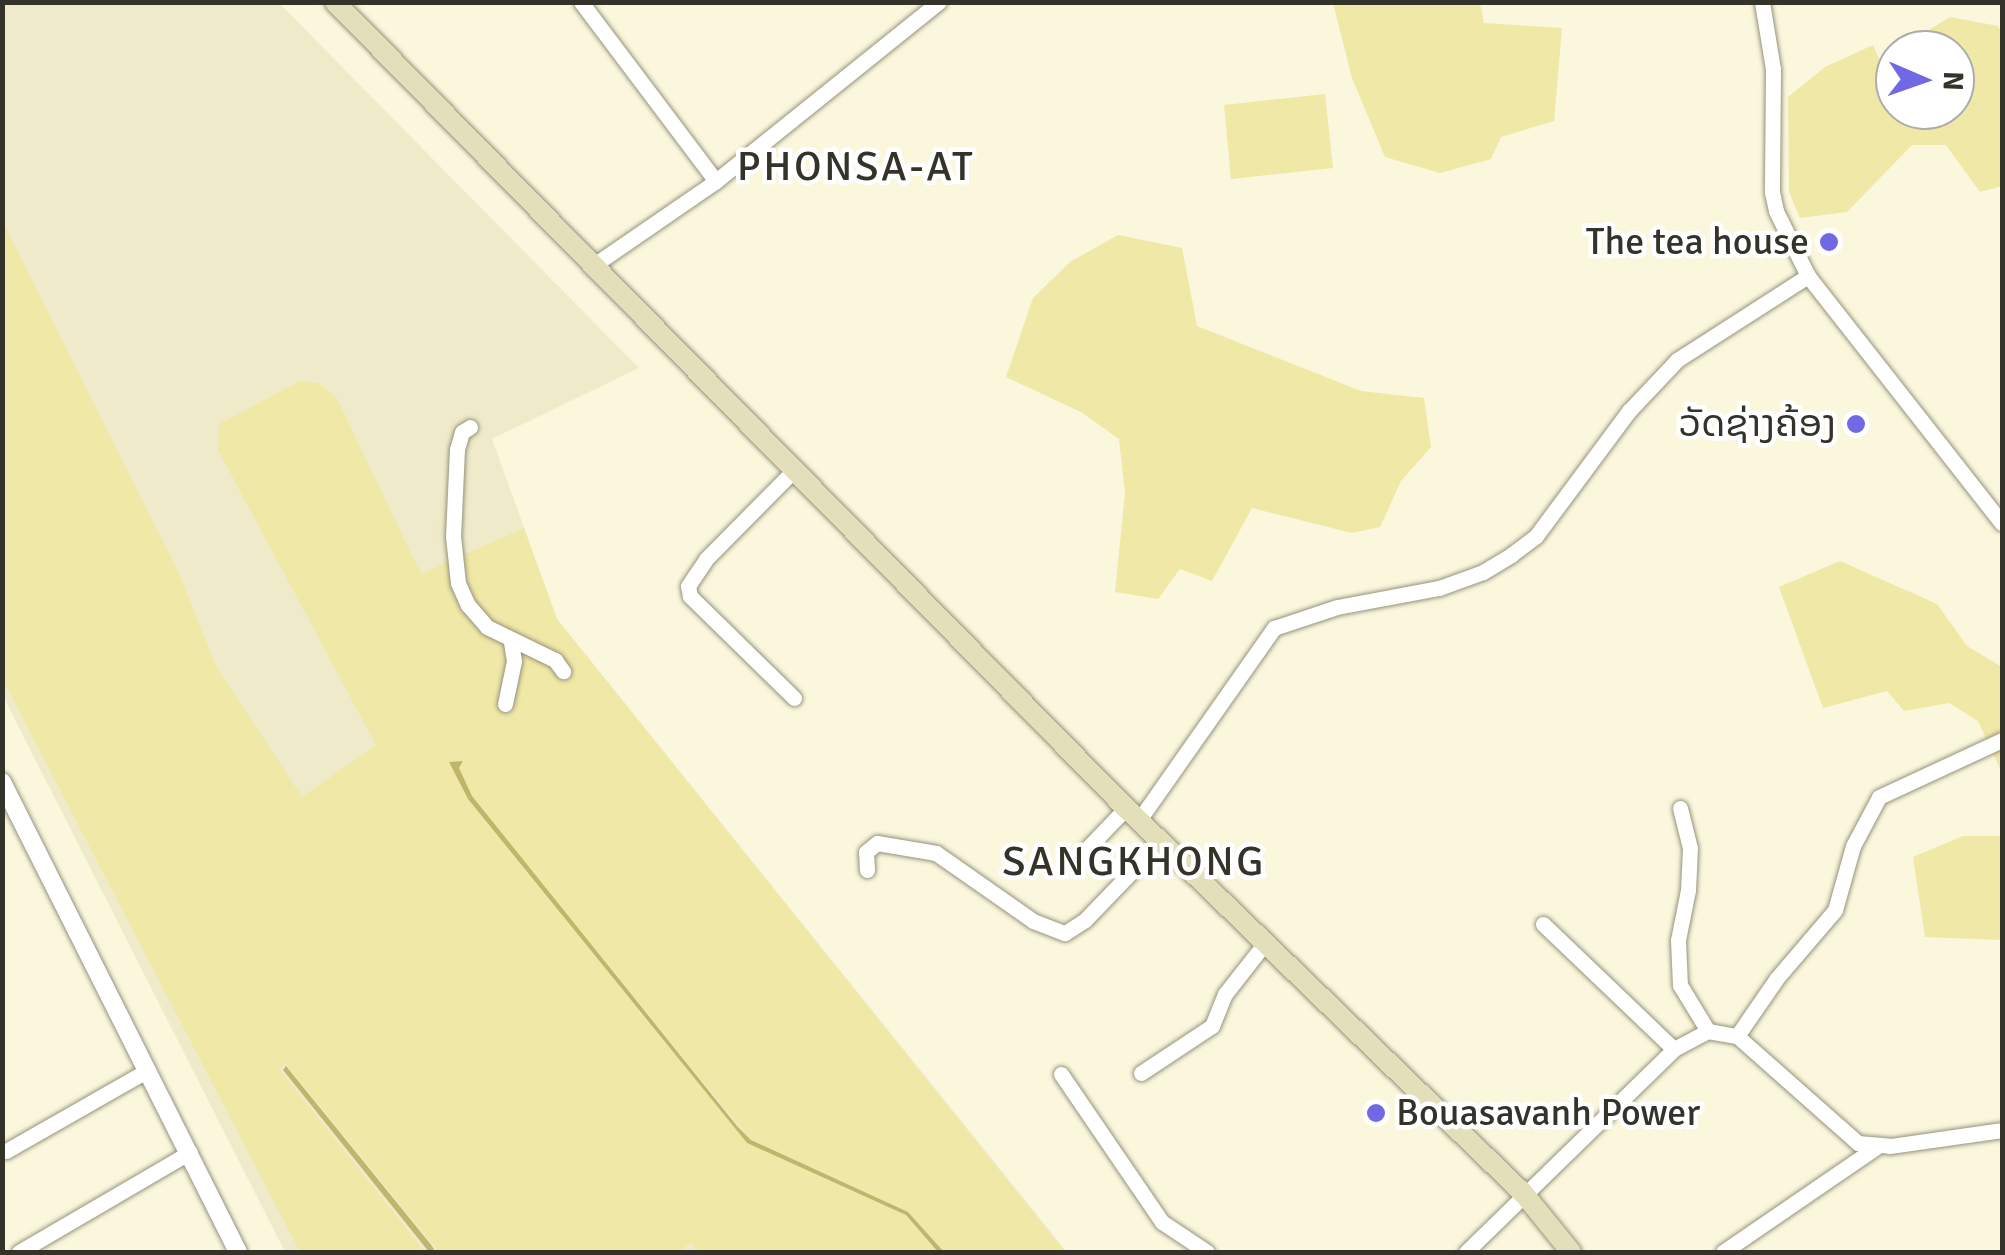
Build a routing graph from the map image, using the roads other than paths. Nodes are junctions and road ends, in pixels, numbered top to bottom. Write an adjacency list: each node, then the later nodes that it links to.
1 (336, 2): 6 (main road)
2 (580, 2): 5 (street)
3 (940, 2): 5 (street)
4 (1762, 2): 7 (street)
5 (716, 180): 6 (street)
6 (594, 266): 9 (main road)
7 (1808, 276): 10 (street); 18 (street)
8 (470, 427): 11 (street)
9 (794, 469): 13 (street); 18 (main road)
10 (2002, 523)
11 (510, 642): 12 (street); 14 (street)
12 (563, 671)
13 (794, 698)
14 (505, 704)
15 (2002, 740): 25 (street)
16 (2, 782): 27 (street)
17 (1680, 808): 24 (street)
18 (1132, 814): 19 (main road); 20 (street)
19 (1161, 841): 21 (street); 23 (main road)
20 (1079, 858)
21 (867, 870)
22 (1543, 924): 26 (street)
23 (1265, 943): 29 (street); 34 (main road)
24 (1708, 1031): 25 (street); 26 (street)
25 (1738, 1036): 31 (street)
26 (1674, 1049): 34 (street)
27 (148, 1070): 32 (street); 33 (street)
28 (1061, 1074): 37 (street)
29 (1141, 1074)
30 (2002, 1130): 31 (street)
31 (1879, 1146): 40 (street)
32 (6, 1152)
33 (190, 1152): 35 (street); 36 (street)
34 (1524, 1194): 38 (street); 39 (main road)
35 (19, 1252)
36 (238, 1252)
37 (1207, 1252)
38 (1466, 1252)
39 (1570, 1252)
40 (1723, 1252)

